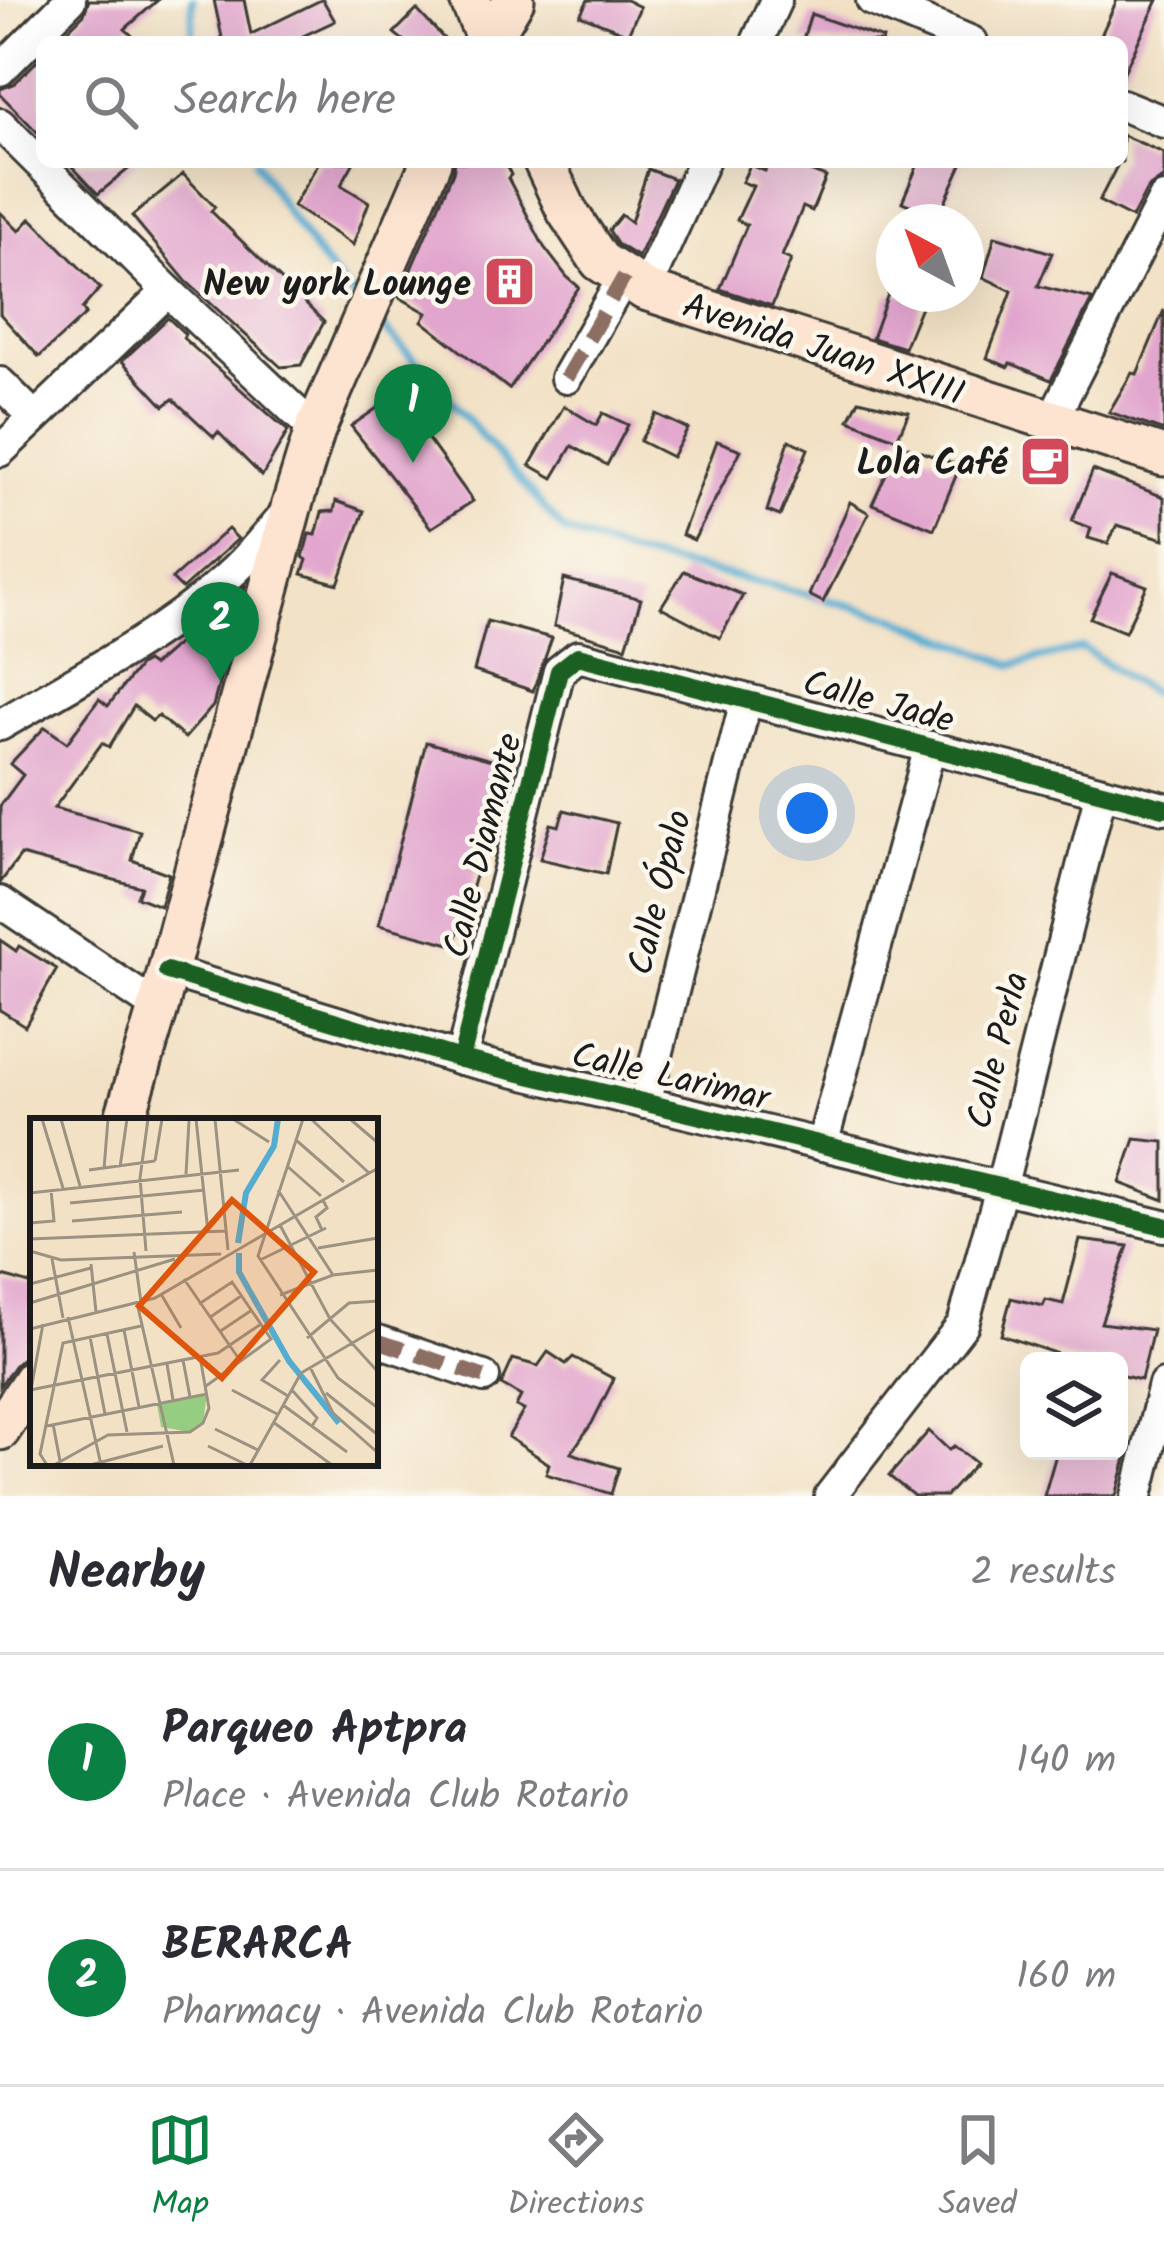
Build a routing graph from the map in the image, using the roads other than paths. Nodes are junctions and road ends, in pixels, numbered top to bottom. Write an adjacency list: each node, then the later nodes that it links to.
1 (70, 0): 12 (street)
2 (470, 0): 7 (main road)
3 (495, 0): 8 (main road)
4 (514, 0): 9 (main road)
5 (776, 0): 10 (street)
6 (872, 0): 11 (street)
7 (486, 36)
8 (490, 36)
9 (493, 36)
10 (760, 36)
11 (958, 36)
12 (0, 70)
13 (1128, 107): 14 (street)
14 (1164, 122)
15 (0, 124): 16 (street)
16 (36, 160)
17 (44, 168): 23 (street)
18 (429, 168): 28 (main road)
19 (547, 168): 22 (main road, Avenida Juan XXIII)
20 (700, 168): 22 (street)
21 (1164, 199): 27 (street)
22 (634, 284): 24 (street); 27 (main road, Avenida Juan XXIII)
23 (168, 291): 26 (street); 28 (street)
24 (566, 378)
25 (0, 382): 26 (street)
26 (34, 417): 29 (street)
27 (1052, 420): 30 (main road, Avenida Juan XXIII)
28 (315, 430): 31 (main road)
29 (0, 451)
30 (1164, 456)
31 (291, 508): 34 (street); 39 (main road)
32 (578, 656): 33 (street, Calle Jade); 40 (street, Calle Diamante)
33 (746, 700): 35 (street, Calle Jade); 41 (street, Calle Ópalo)
34 (0, 725)
35 (930, 747): 36 (street, Calle Jade); 43 (street)
36 (1101, 792): 37 (street, Calle Jade); 44 (street, Calle Perla)
37 (1164, 808)
38 (0, 902): 39 (street, Calle Larimar)
39 (162, 990): 40 (street, Calle Larimar); 42 (main road)
40 (461, 1059): 41 (street, Calle Larimar)
41 (644, 1102): 43 (street, Calle Larimar)
42 (125, 1118)
43 (822, 1145): 44 (street, Calle Larimar)
44 (1001, 1188): 45 (street, Calle Larimar); 51 (street, Calle Perla)
45 (1164, 1226)
46 (378, 1341): 47 (street)
47 (484, 1377)
48 (30, 1385): 50 (main road)
49 (1164, 1385): 52 (street)
50 (0, 1430)
51 (844, 1491)
52 (1137, 1496)

